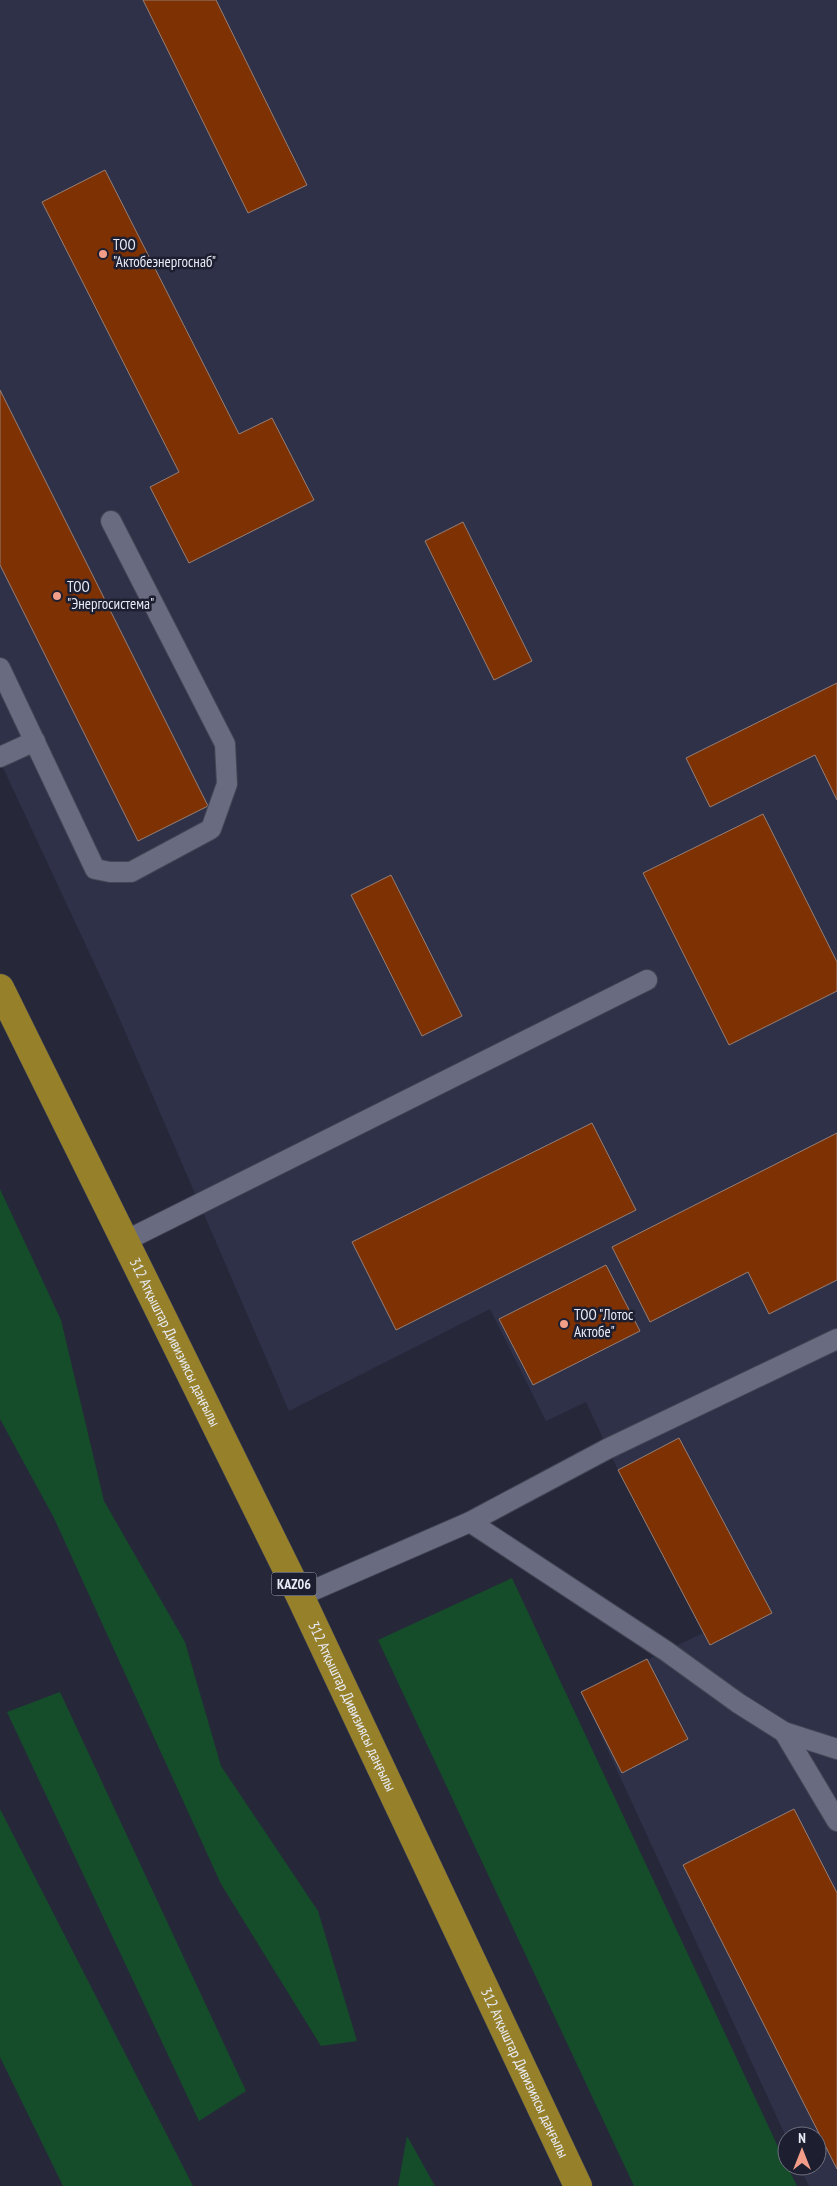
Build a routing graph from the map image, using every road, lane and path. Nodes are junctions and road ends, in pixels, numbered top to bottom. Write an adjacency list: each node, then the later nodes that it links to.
1 (111, 520): 3 (lane)
2 (0, 668): 3 (lane)
3 (35, 741): 4 (lane)
4 (0, 757)
5 (647, 980): 7 (lane)
6 (0, 988): 7 (highway, 312 Атқыштар Дивизиясы даңғылы / KАZ06)
7 (125, 1241): 10 (highway, 312 Атқыштар Дивизиясы даңғылы / KАZ06)
8 (837, 1339): 9 (lane)
9 (470, 1522): 10 (lane); 11 (lane)
10 (300, 1596): 14 (highway, 312 Атқыштар Дивизиясы даңғылы / KАZ06)
11 (784, 1732): 12 (lane); 13 (lane)
12 (837, 1749)
13 (837, 1821)
14 (578, 2186)

